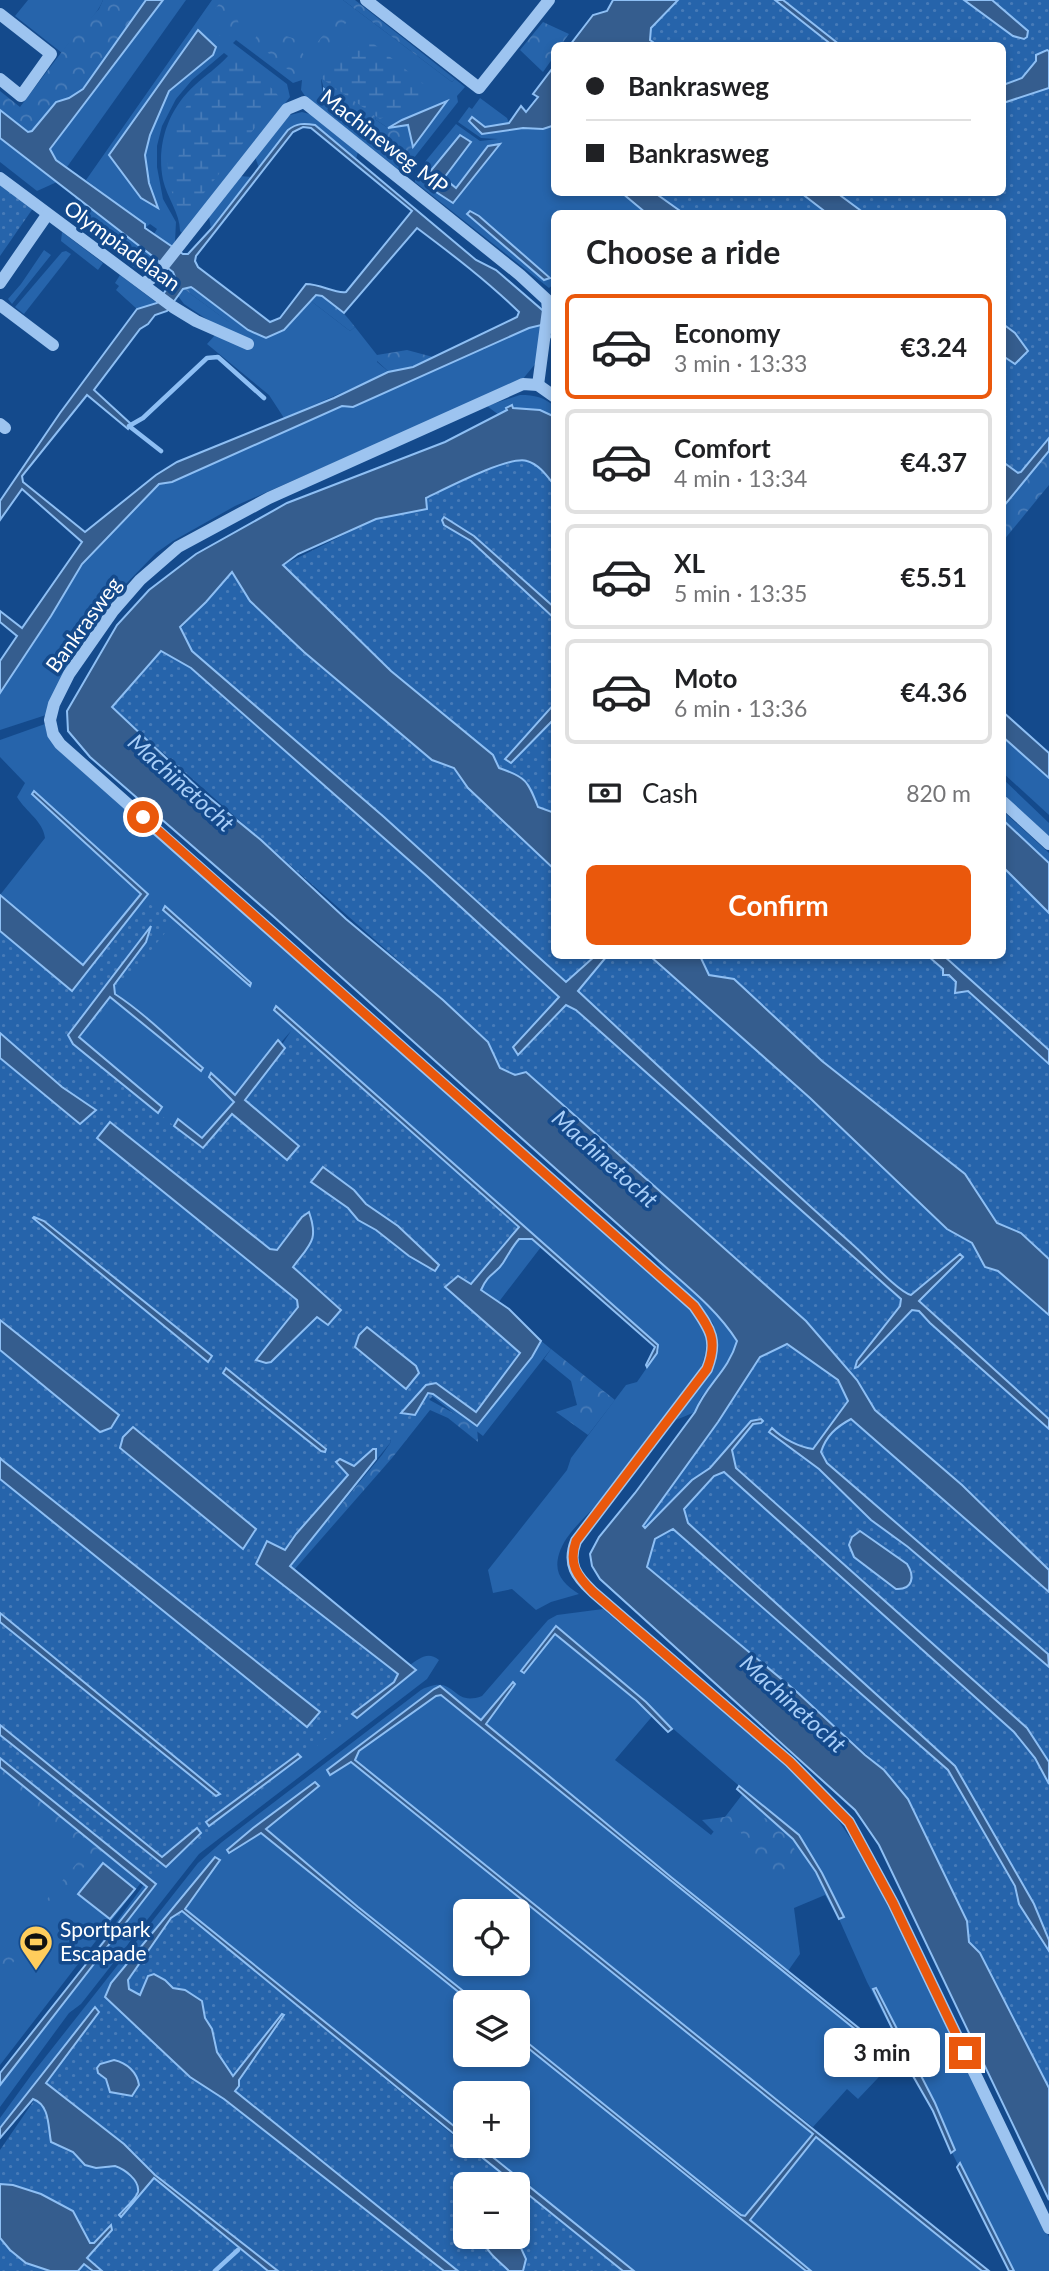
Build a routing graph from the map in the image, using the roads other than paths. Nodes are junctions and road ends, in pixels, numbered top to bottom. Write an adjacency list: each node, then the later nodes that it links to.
1 (5, 0): 4 (street)
2 (366, 0): 3 (street)
3 (549, 0)
4 (0, 6)
5 (0, 14): 6 (street)
6 (0, 79)
7 (0, 178): 8 (street)
8 (47, 215): 9 (street, Olympiadelaan); 10 (street, Olympiadelaan)
9 (0, 283)
10 (143, 284): 12 (street, Olympiadelaan); 14 (street, Machineweg MP)
11 (0, 305): 13 (street)
12 (248, 344)
13 (54, 345)
14 (538, 385): 15 (street); 18 (street, Bankrasweg)
15 (551, 394)
16 (1006, 805): 17 (street)
17 (1049, 844)
18 (1049, 2228)

